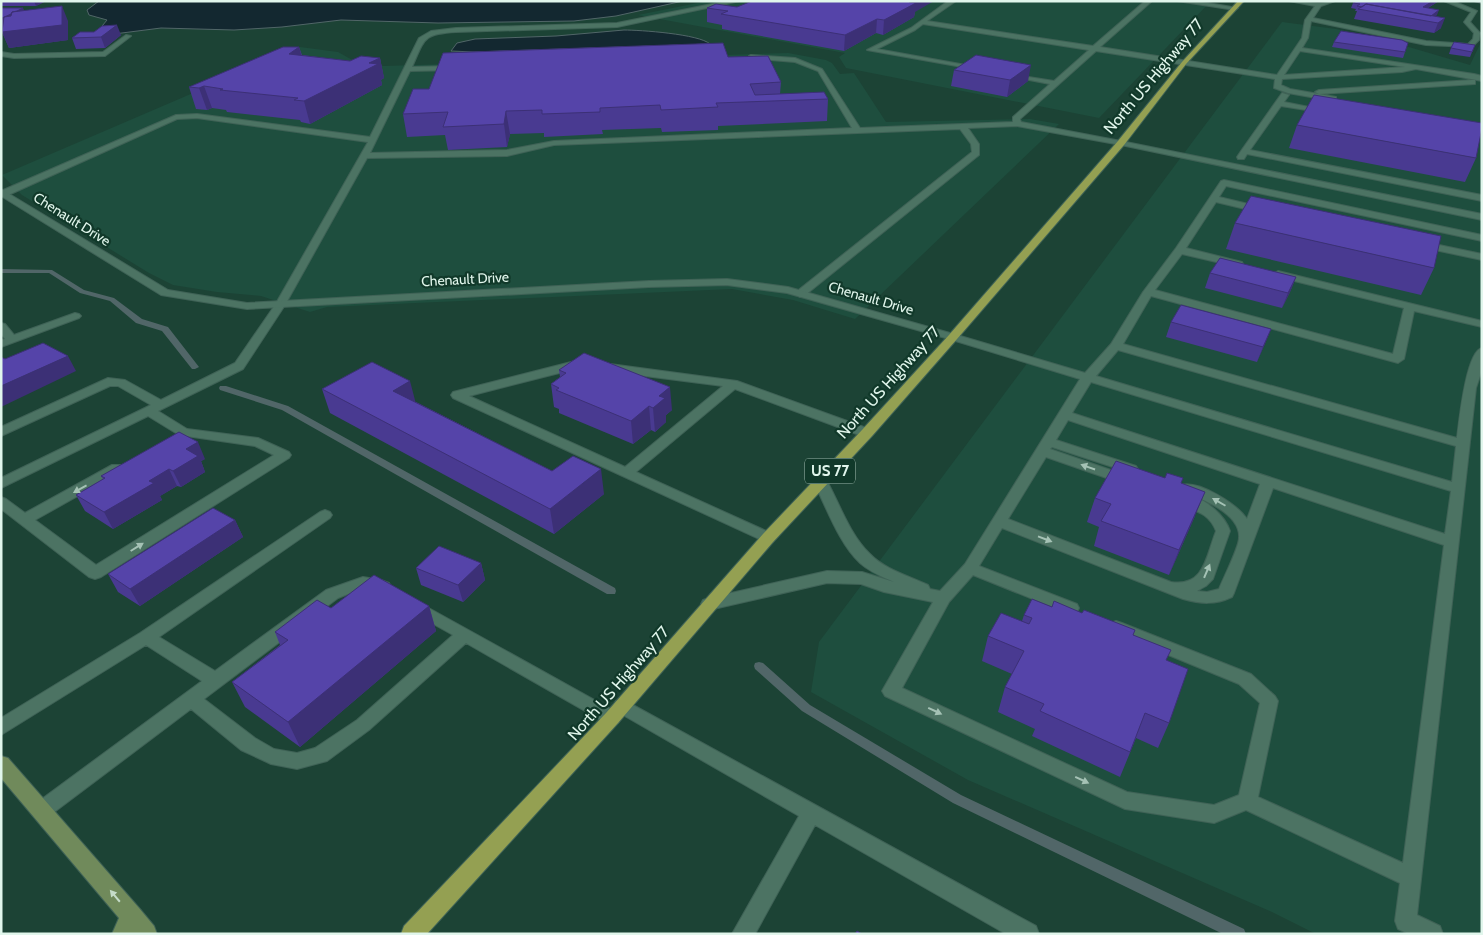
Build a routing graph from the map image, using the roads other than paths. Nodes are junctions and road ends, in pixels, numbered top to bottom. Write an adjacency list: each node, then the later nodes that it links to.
1 (737, 1): 20 (street)
2 (953, 1): 11 (street)
3 (1149, 1): 14 (street)
4 (1180, 1): 8 (street)
5 (1292, 1): 9 (street)
6 (1332, 1): 9 (lane)
7 (1447, 1): 10 (street)
8 (1238, 5): 17 (main road, North US Highway 77 / US 77)
9 (1319, 5): 10 (street)
10 (1309, 19): 13 (street)
11 (923, 22): 14 (street); 21 (street)
12 (128, 36): 15 (street)
13 (1299, 49): 19 (street); 25 (street)
14 (1094, 50): 17 (street); 27 (street)
15 (1, 54)
16 (742, 57): 35 (street)
17 (1184, 63): 25 (street); 37 (main road, North US Highway 77 / US 77)
18 (465, 67): 20 (street)
19 (1416, 67): 24 (street); 25 (street)
20 (407, 70): 36 (street)
21 (982, 70)
22 (1482, 70): 24 (street)
23 (1000, 73): 27 (street)
24 (1474, 76): 26 (street)
25 (1280, 77): 28 (street)
26 (1482, 80): 29 (street)
27 (1056, 83): 33 (street)
28 (1288, 91): 29 (street); 31 (street)
29 (1314, 96): 30 (street)
30 (1341, 100)
31 (1279, 103): 32 (street); 38 (street)
32 (1337, 113)
33 (1017, 124): 34 (street); 37 (street)
34 (961, 126): 35 (street); 54 (street)
35 (857, 130): 39 (street)
36 (373, 140): 39 (street); 42 (street)
37 (1120, 143): 40 (street); 60 (main road, North US Highway 77 / US 77)
38 (1245, 151): 40 (street); 43 (street)
39 (364, 156): 55 (street)
40 (1235, 166): 41 (street); 46 (street)
41 (1224, 183): 44 (street); 47 (street)
42 (2, 193): 55 (street, Chenault Drive)
43 (1482, 198)
44 (1214, 199): 45 (street); 49 (street)
45 (1271, 212)
46 (1482, 217)
47 (1482, 238)
48 (1405, 241): 50 (street)
49 (1180, 250): 51 (street); 53 (street)
50 (1482, 257)
51 (1247, 266)
52 (1266, 271): 56 (street)
53 (1148, 292): 56 (street); 62 (street)
54 (800, 294): 55 (street, Chenault Drive); 60 (street, Chenault Drive)
55 (280, 305): 66 (street)
56 (1410, 306): 58 (street)
57 (75, 316): 61 (street)
58 (1482, 324)
59 (1, 326): 61 (street)
60 (953, 337): 64 (street, Chenault Drive); 71 (main road, North US Highway 77 / US 77)
61 (6, 341)
62 (1116, 346): 64 (street); 73 (lane)
63 (1482, 351): 73 (street)
64 (1087, 378): 68 (street); 81 (street, Chenault Drive)
65 (732, 384): 71 (street); 76 (street); 76 (street)
66 (161, 405): 67 (street); 69 (lane)
67 (148, 411): 70 (street); 80 (street)
68 (1065, 415): 74 (street); 79 (street)
69 (1, 432)
70 (184, 432): 72 (street); 84 (street, one-way to 70)
71 (867, 433): 78 (main road, North US Highway 77 / US 77)
72 (167, 441)
73 (1464, 444): 81 (street)
74 (1045, 447): 77 (street, one-way to 74); 85 (street)
75 (125, 464): 84 (street, one-way to 84)
76 (626, 473): 86 (street)
77 (1138, 478)
78 (820, 481): 86 (main road, North US Highway 77 / US 77); 91 (street)
79 (1268, 482): 87 (street); 88 (street)
80 (1, 484)
81 (1459, 489): 88 (street)
82 (1, 502): 84 (street)
83 (325, 515): 94 (street)
84 (25, 519)
85 (999, 521): 89 (street); 90 (street, one-way to 90)
86 (768, 538): 92 (main road, North US Highway 77 / US 77)
87 (1247, 539): 90 (street); 90 (street)
88 (1452, 542): 103 (street)
89 (970, 568): 91 (street); 100 (street)
90 (1169, 587)
91 (943, 598): 92 (street); 100 (street, one-way to 100)
92 (710, 604): 97 (main road, North US Highway 77 / US 77)
93 (464, 635): 95 (street); 96 (street); 97 (street)
94 (146, 637): 95 (street); 98 (street)
95 (215, 680): 96 (street)
96 (192, 699): 101 (street)
97 (617, 712): 102 (street); 106 (main road, North US Highway 77 / US 77)
98 (1, 727)
99 (1, 764): 101 (main road)
100 (1246, 801): 103 (street)
101 (42, 810): 104 (main road, one-way to 101)
102 (811, 814): 107 (street); 108 (street)
103 (1412, 878): 109 (street)
104 (127, 925): 105 (main road)
105 (146, 934)
106 (412, 934)
107 (743, 934)
108 (1028, 934)
109 (1432, 934)

